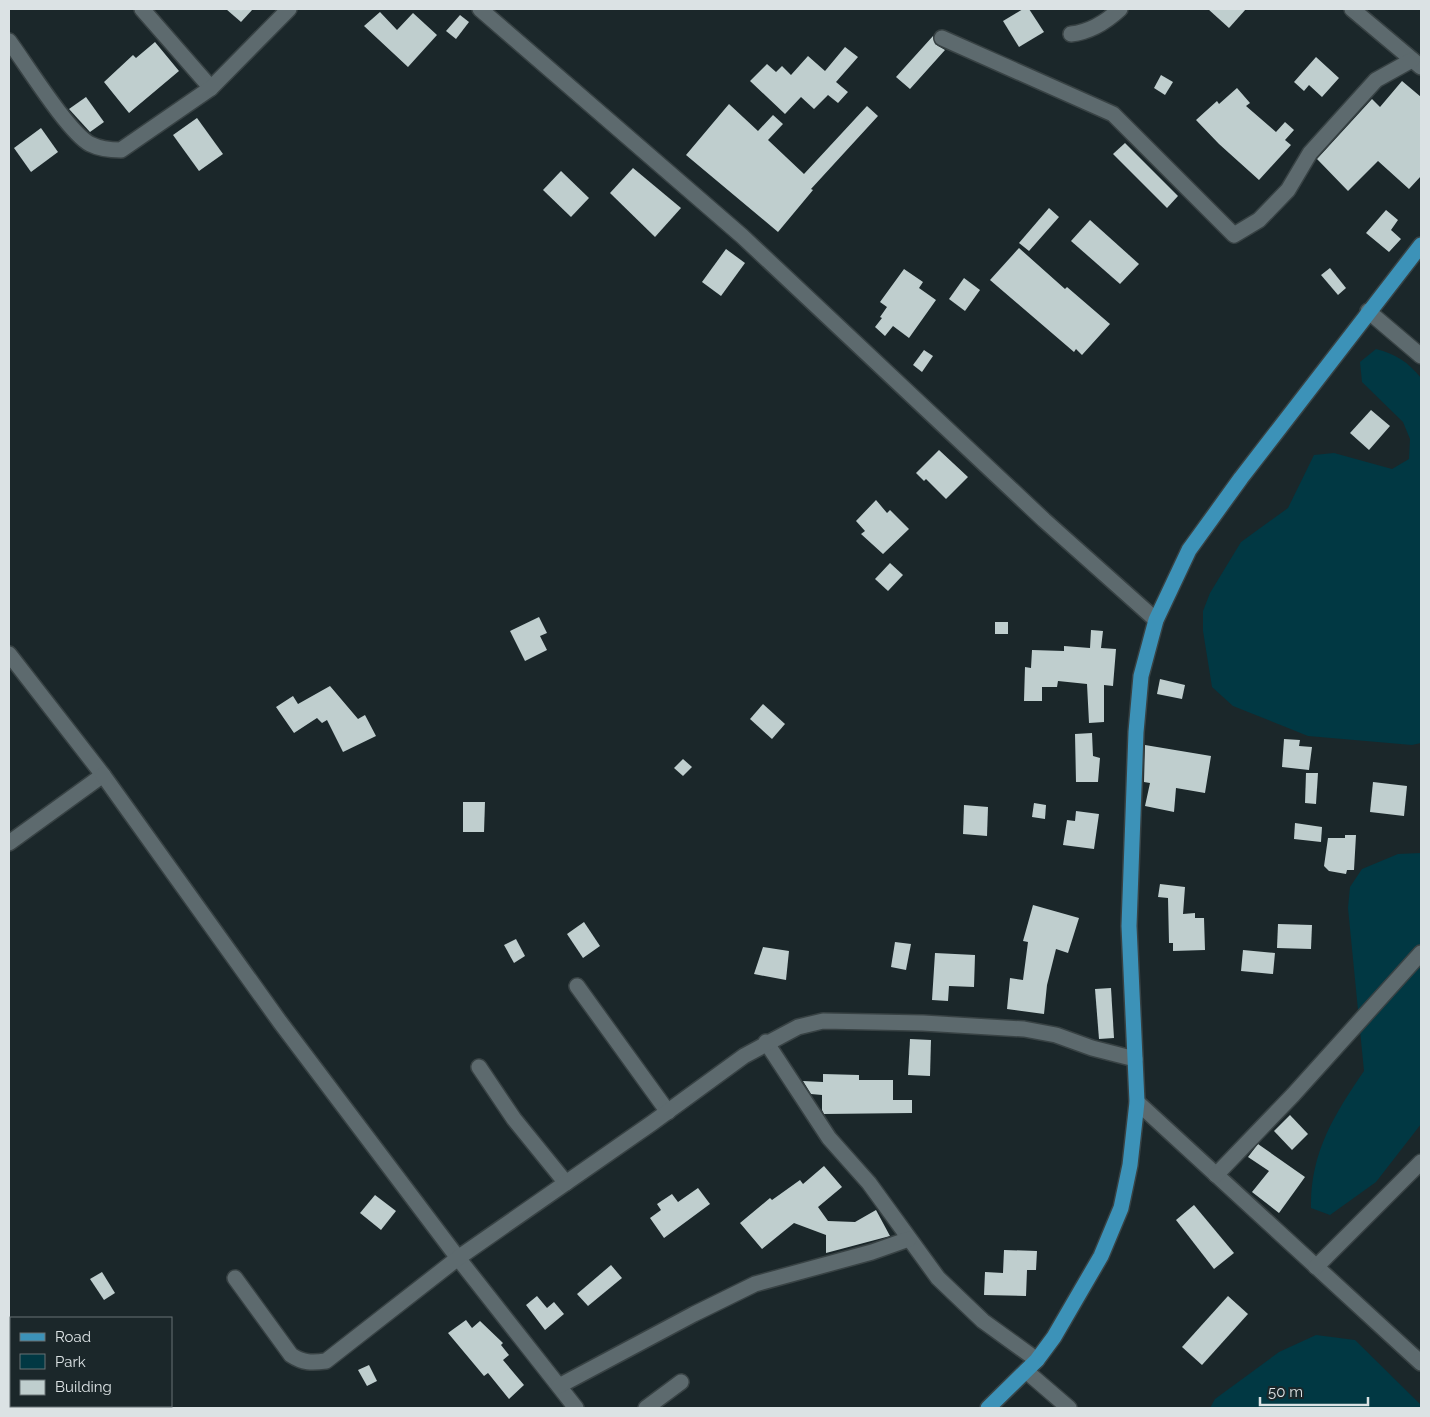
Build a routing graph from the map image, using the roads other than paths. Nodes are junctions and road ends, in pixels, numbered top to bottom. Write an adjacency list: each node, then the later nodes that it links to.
1 (142, 9): 10 (street)
2 (289, 9): 10 (street)
3 (480, 9): 14 (street)
4 (1120, 9): 6 (street)
5 (1352, 9): 9 (street)
6 (1071, 34)
7 (942, 38): 9 (street)
8 (9, 41): 10 (street)
9 (1417, 64)
10 (211, 88)
11 (1421, 245): 12 (main road)
12 (1368, 311): 13 (street); 14 (main road)
13 (1421, 356)
14 (1156, 620): 21 (main road)
15 (9, 654): 16 (street)
16 (103, 775): 17 (street); 29 (street)
17 (9, 843)
18 (1421, 953): 26 (street)
19 (577, 986): 24 (street)
20 (766, 1042): 21 (street); 24 (street); 28 (street)
21 (1135, 1059): 23 (main road)
22 (479, 1067): 27 (street)
23 (1137, 1102): 26 (street); 32 (main road)
24 (668, 1112): 27 (street)
25 (1421, 1162): 30 (street)
26 (1216, 1174): 30 (street)
27 (566, 1183): 29 (street)
28 (909, 1239): 32 (street); 36 (street)
29 (458, 1258): 31 (street); 36 (street)
30 (1316, 1267): 33 (street)
31 (235, 1278)
32 (1037, 1360): 34 (main road)
33 (1421, 1363)
34 (1026, 1371): 39 (main road); 40 (street)
35 (681, 1382): 38 (street)
36 (559, 1386): 37 (street)
37 (576, 1408)
38 (646, 1408)
39 (988, 1408)
40 (1069, 1408)

